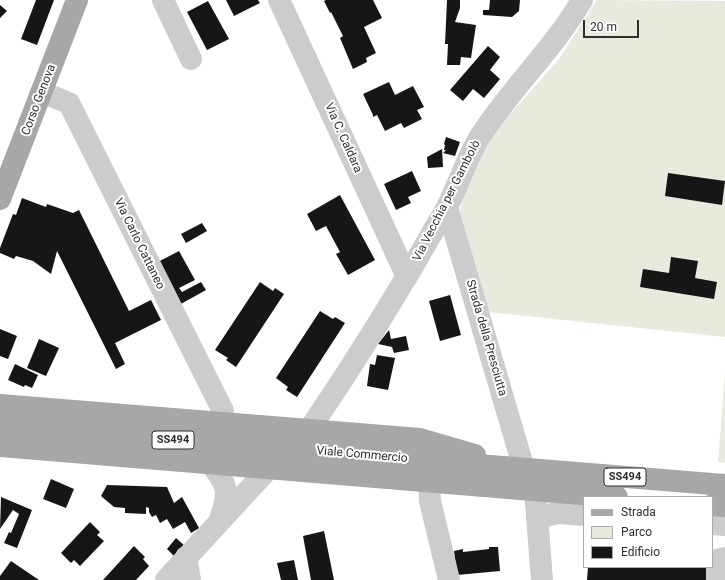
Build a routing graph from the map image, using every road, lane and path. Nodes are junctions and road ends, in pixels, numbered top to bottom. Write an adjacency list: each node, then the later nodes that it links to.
1 (77, 0): 6 (main road, Corso Genova)
2 (163, 0): 5 (street)
3 (279, 0): 9 (street, Via C. Caldara)
4 (582, 0): 8 (street, Via Vecchia per Gambolò)
5 (191, 59)
6 (41, 92): 7 (main road, Corso Genova); 11 (street, Via Carlo Cattaneo)
7 (0, 199)
8 (447, 207): 9 (street, Via Vecchia per Gambolò); 17 (street, Strada della Presciutta)
9 (407, 277): 13 (street, Via Vecchia per Gambolò)
10 (0, 405): 13 (main road)
11 (223, 412)
12 (0, 426): 17 (main road, Viale Commercio / SS494)
13 (309, 430): 17 (main road)
14 (0, 446): 15 (main road)
15 (210, 463): 16 (main road); 26 (street)
16 (269, 468): 18 (main road); 26 (street)
17 (524, 469): 19 (main road, Viale Commercio / SS494)
18 (429, 482): 20 (main road); 33 (street)
19 (725, 485)
20 (535, 490): 21 (main road); 25 (street)
21 (605, 496)
22 (713, 505): 23 (main road)
23 (725, 506)
24 (583, 515): 25 (street)
25 (537, 518): 34 (street)
26 (220, 519): 29 (street)
27 (713, 524): 28 (street)
28 (725, 525)
29 (186, 557): 31 (street); 32 (street)
30 (725, 558): 35 (street)
31 (166, 580)
32 (190, 580)
33 (449, 580)
34 (542, 580)
35 (717, 580)

